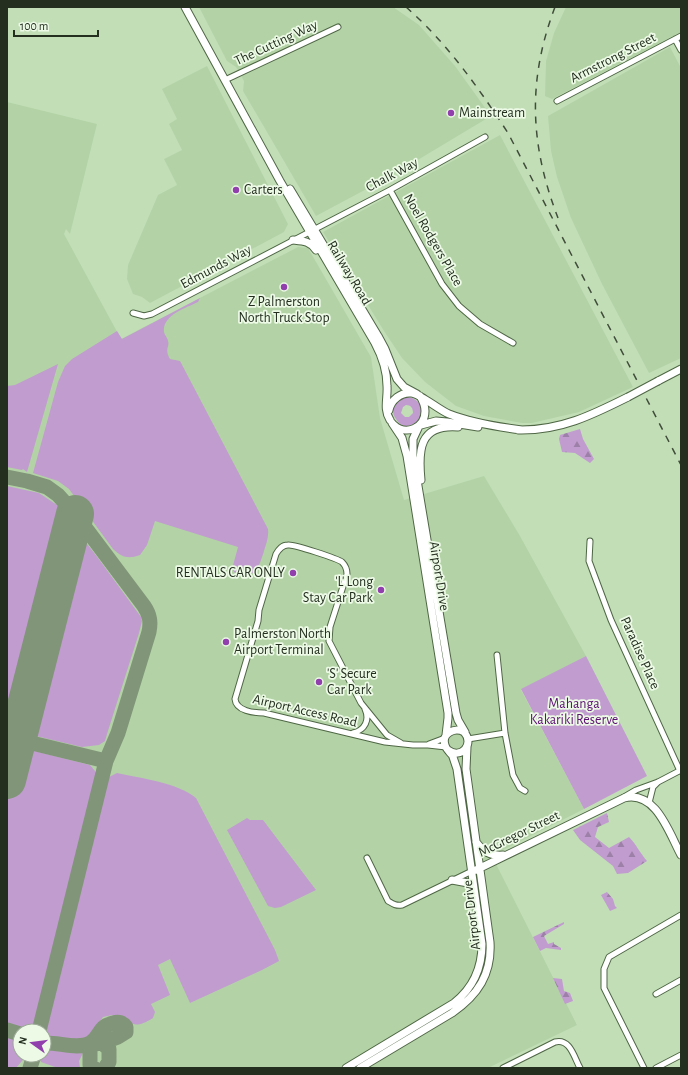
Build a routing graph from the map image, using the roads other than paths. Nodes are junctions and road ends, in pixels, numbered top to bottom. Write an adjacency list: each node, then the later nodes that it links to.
1 (185, 7): 6 (main road, Railway Road)
2 (338, 27): 6 (street, The Cutting Way)
3 (681, 36): 4 (street, Armstrong Street)
4 (675, 39): 5 (street); 7 (street, Armstrong Street)
5 (681, 50)
6 (225, 80): 10 (main road, Railway Road)
7 (557, 101)
8 (485, 137): 9 (street, Chalk Way)
9 (390, 190): 10 (street, Chalk Way); 14 (street, Noel Rodgers Place)
10 (312, 231): 11 (street, Edmunds Way); 12 (main road, Railway Road); 16 (main road, Railway Road)
11 (293, 240): 12 (main road); 13 (street, Edmunds Way)
12 (348, 296): 17 (main road, Railway Road)
13 (133, 313)
14 (513, 343)
15 (681, 370): 20 (main road, Railway Road, bridge)
16 (418, 395): 17 (main road); 18 (main road); 20 (main road, Railway Road)
17 (391, 422): 18 (main road); 27 (main road, Airport Drive)
18 (420, 425): 19 (main road, Railway Road); 21 (main road, Airport Drive)
19 (498, 430): 20 (main road, Railway Road); 21 (main road)
20 (522, 430)
21 (424, 522): 28 (main road, Airport Drive)
22 (590, 541): 32 (street, Paradise Place)
23 (498, 655): 26 (street)
24 (361, 703): 25 (street); 25 (street, Airport Access Road); 29 (street, Airport Access Road)
25 (352, 733): 29 (street, Airport Access Road)
26 (505, 733): 28 (street); 34 (street)
27 (445, 737): 28 (main road); 30 (street, Airport Access Road); 31 (main road)
28 (468, 739): 31 (main road); 37 (main road, Airport Drive)
29 (401, 743): 30 (street, Airport Access Road)
30 (428, 745): 31 (street, Airport Access Road)
31 (447, 749): 42 (main road, Airport Drive)
32 (681, 771): 33 (street)
33 (658, 782): 35 (street); 36 (street)
34 (525, 791)
35 (624, 798): 36 (main road); 38 (main road, McGregor Street)
36 (649, 803): 39 (main road)
37 (476, 842): 38 (main road); 41 (main road, Airport Drive)
38 (506, 855): 41 (main road, McGregor Street)
39 (681, 855)
40 (367, 858): 43 (street, McGregor Street)
41 (480, 868): 42 (main road, McGregor Street); 50 (main road, Airport Drive)
42 (470, 872): 43 (street, McGregor Street); 44 (main road, Airport Drive)
43 (452, 880): 44 (main road)
44 (473, 887): 49 (main road, Airport Drive)
45 (681, 915): 53 (street)
46 (681, 980): 47 (street)
47 (656, 994)
48 (681, 1055): 54 (street)
49 (346, 1068)
50 (360, 1068)
51 (503, 1068): 52 (street)
52 (580, 1068)
53 (644, 1068)
54 (656, 1068)

